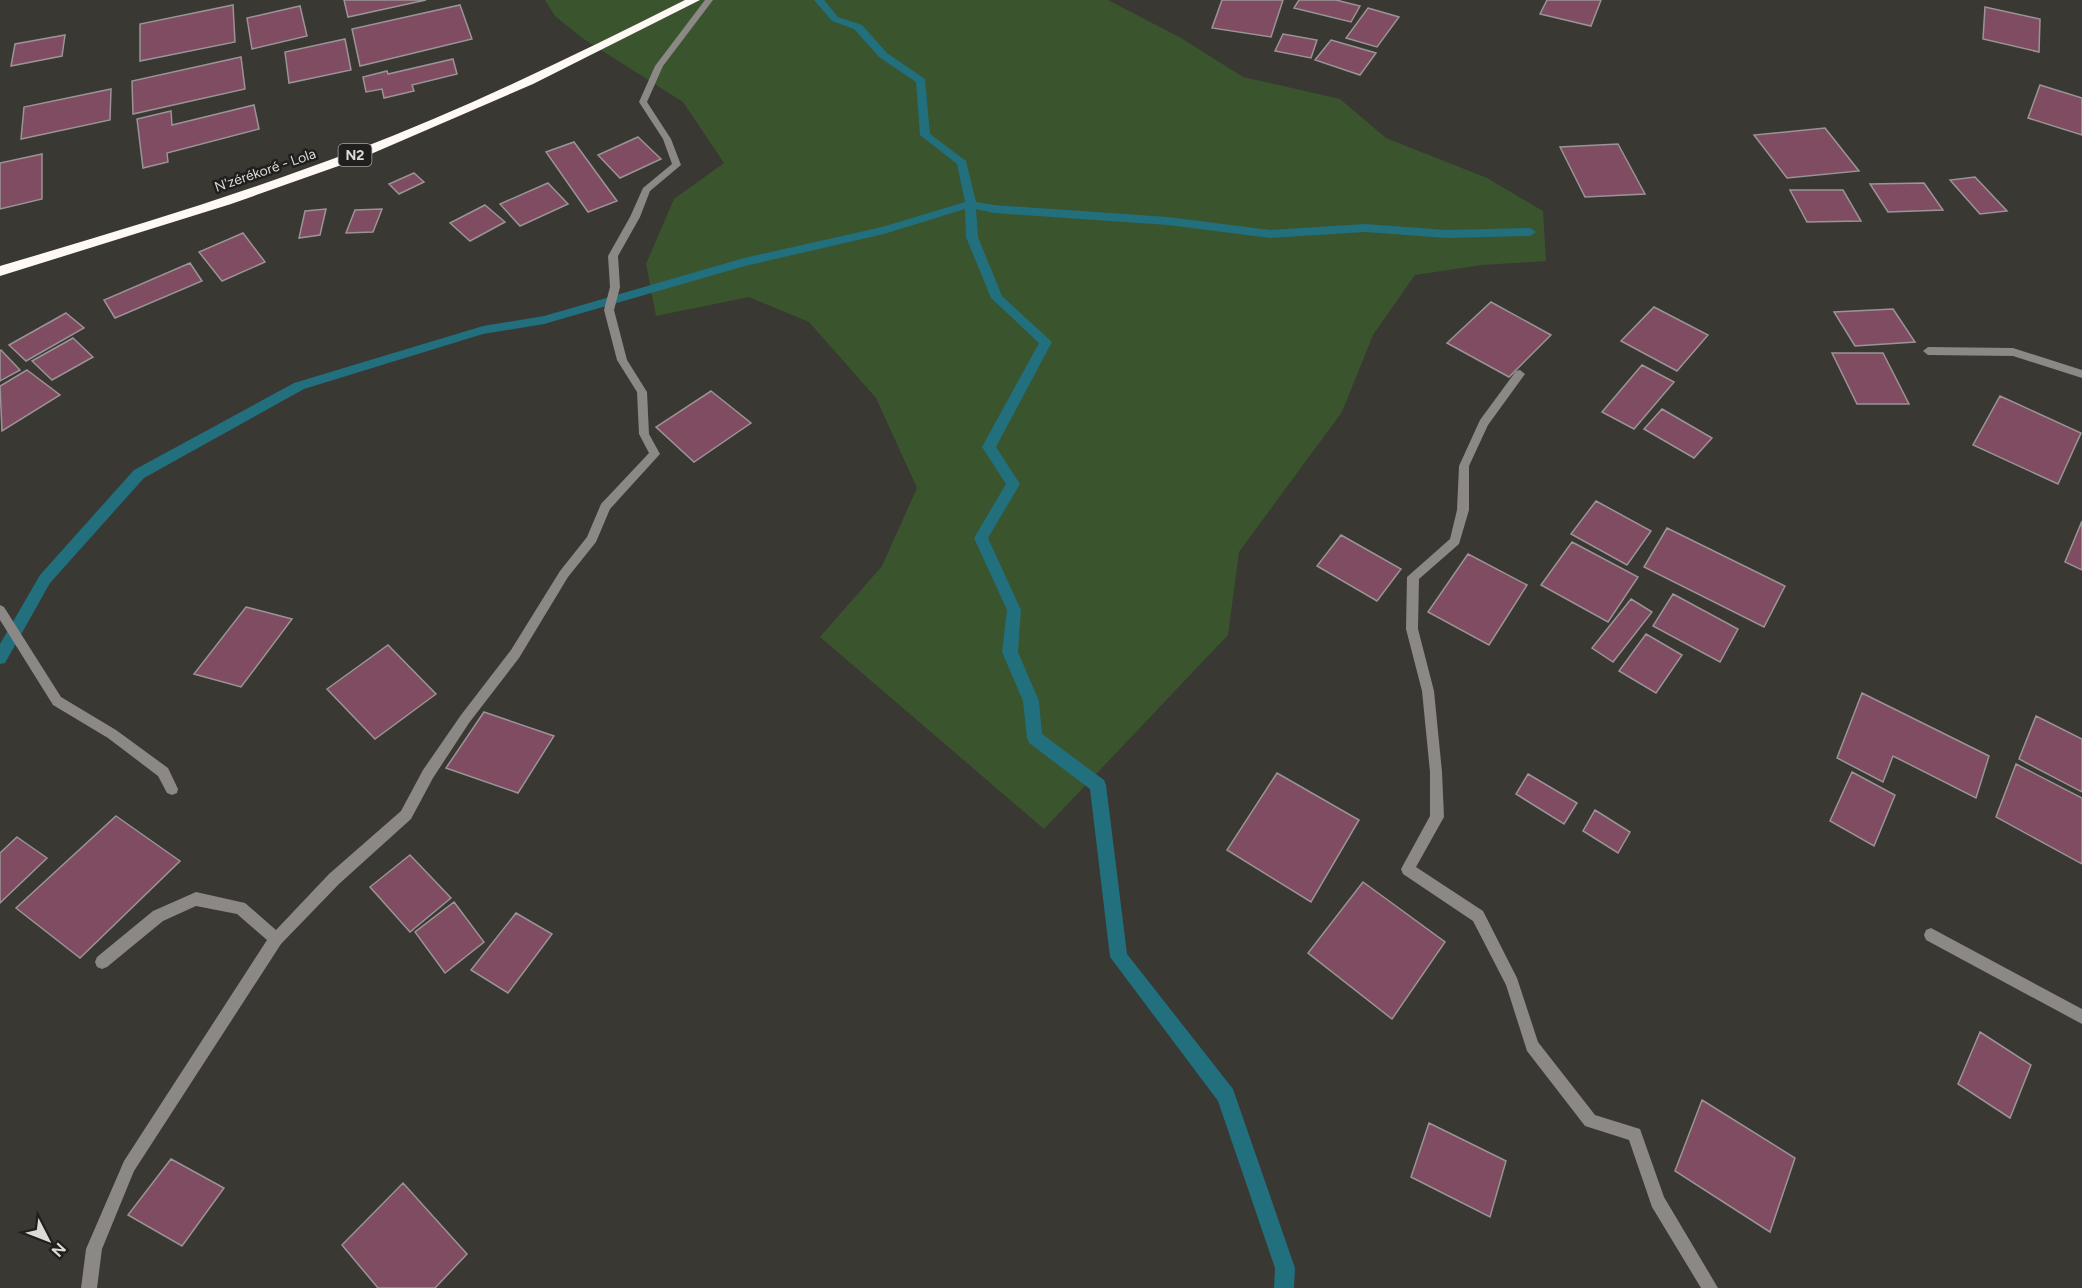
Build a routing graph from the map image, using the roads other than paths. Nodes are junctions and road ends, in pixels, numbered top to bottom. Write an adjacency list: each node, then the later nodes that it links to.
1 (694, 0): 3 (highway, N'zérékoré - Lola / N2)
2 (709, 0): 10 (street)
3 (0, 271)
4 (1928, 351): 6 (street)
5 (1520, 374): 14 (street)
6 (2082, 374)
7 (0, 610): 8 (street)
8 (172, 789)
9 (1931, 935): 12 (street)
10 (276, 939): 11 (street); 13 (street)
11 (102, 962)
12 (2082, 1017)
13 (89, 1288)
14 (1710, 1288)

